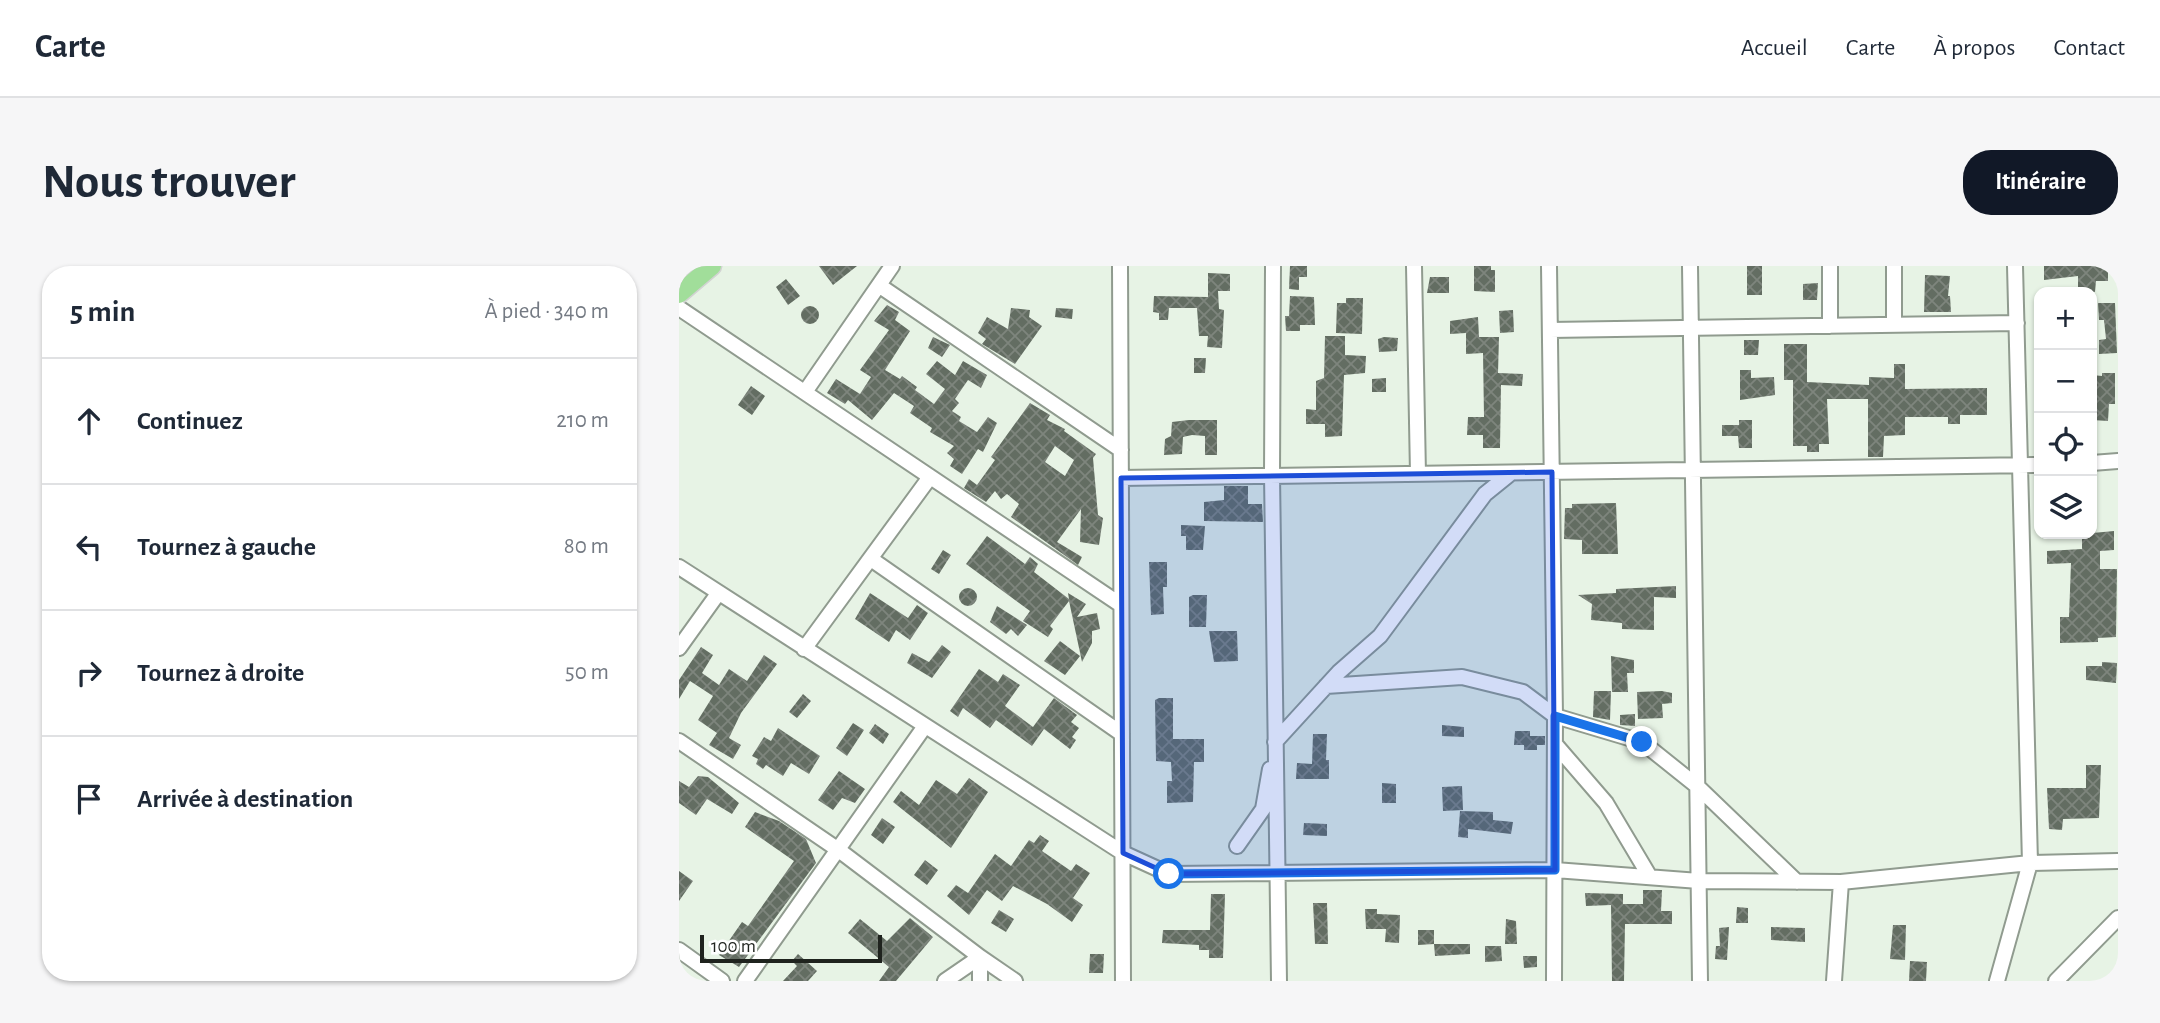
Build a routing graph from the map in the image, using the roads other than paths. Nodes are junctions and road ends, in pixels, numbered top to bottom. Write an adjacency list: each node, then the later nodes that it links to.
1 (712, 266): 12 (main road)
2 (893, 266): 11 (street)
3 (1119, 266): 20 (street)
4 (1273, 266): 29 (street)
5 (1414, 266): 28 (street)
6 (1549, 266): 18 (street)
7 (1690, 266): 17 (street)
8 (1831, 266): 16 (street)
9 (1894, 266): 15 (street)
10 (2015, 266): 14 (street)
11 (880, 286): 19 (street); 20 (street)
12 (679, 294)
13 (679, 308): 19 (street)
14 (2017, 323): 15 (street); 24 (street)
15 (1894, 325): 16 (street)
16 (1830, 326): 17 (street)
17 (1691, 328): 18 (street); 25 (street)
18 (1550, 330): 26 (street)
19 (805, 392): 30 (street)
20 (1121, 450): 31 (street)
21 (2118, 461): 22 (street)
22 (2097, 463)
23 (2034, 465): 24 (street)
24 (2021, 466): 25 (street); 50 (street)
25 (1691, 471): 26 (street); 45 (street)
26 (1552, 472): 27 (street); 39 (street)
27 (1511, 473): 28 (street); 38 (street)
28 (1418, 474): 29 (street)
29 (1272, 475): 31 (street); 42 (street)
30 (930, 477): 32 (street); 35 (street)
31 (1121, 478): 35 (street)
32 (871, 559): 37 (street); 41 (street)
33 (679, 568): 34 (street)
34 (717, 594): 36 (street); 37 (street)
35 (1121, 605): 41 (street)
36 (679, 648)
37 (804, 649): 40 (street)
38 (1326, 686): 39 (street); 42 (street)
39 (1555, 716): 44 (street); 45 (street)
40 (925, 726): 47 (street); 48 (street)
41 (1122, 734): 48 (street)
42 (1276, 739): 46 (street); 52 (street)
43 (679, 741): 47 (street)
44 (1555, 744): 51 (street); 53 (street)
45 (1697, 786): 54 (street); 55 (street)
46 (1237, 846)
47 (840, 851): 59 (street); 61 (street)
48 (1123, 853): 52 (street); 65 (street)
49 (2118, 861): 50 (street)
50 (2030, 863): 56 (street); 70 (street)
51 (1555, 870): 52 (street); 53 (street); 67 (street)
52 (1278, 871): 66 (street)
53 (1650, 877): 54 (street)
54 (1699, 881): 55 (street); 68 (street)
55 (1797, 882): 56 (street)
56 (1841, 882): 69 (street)
57 (2118, 918): 71 (street)
58 (679, 950): 60 (street)
59 (980, 957): 62 (street); 63 (street); 64 (street)
60 (722, 981)
61 (745, 981)
62 (945, 981)
63 (980, 981)
64 (1015, 981)
65 (1123, 981)
66 (1279, 981)
67 (1554, 981)
68 (1700, 981)
69 (1834, 981)
70 (1997, 981)
71 (2056, 981)

